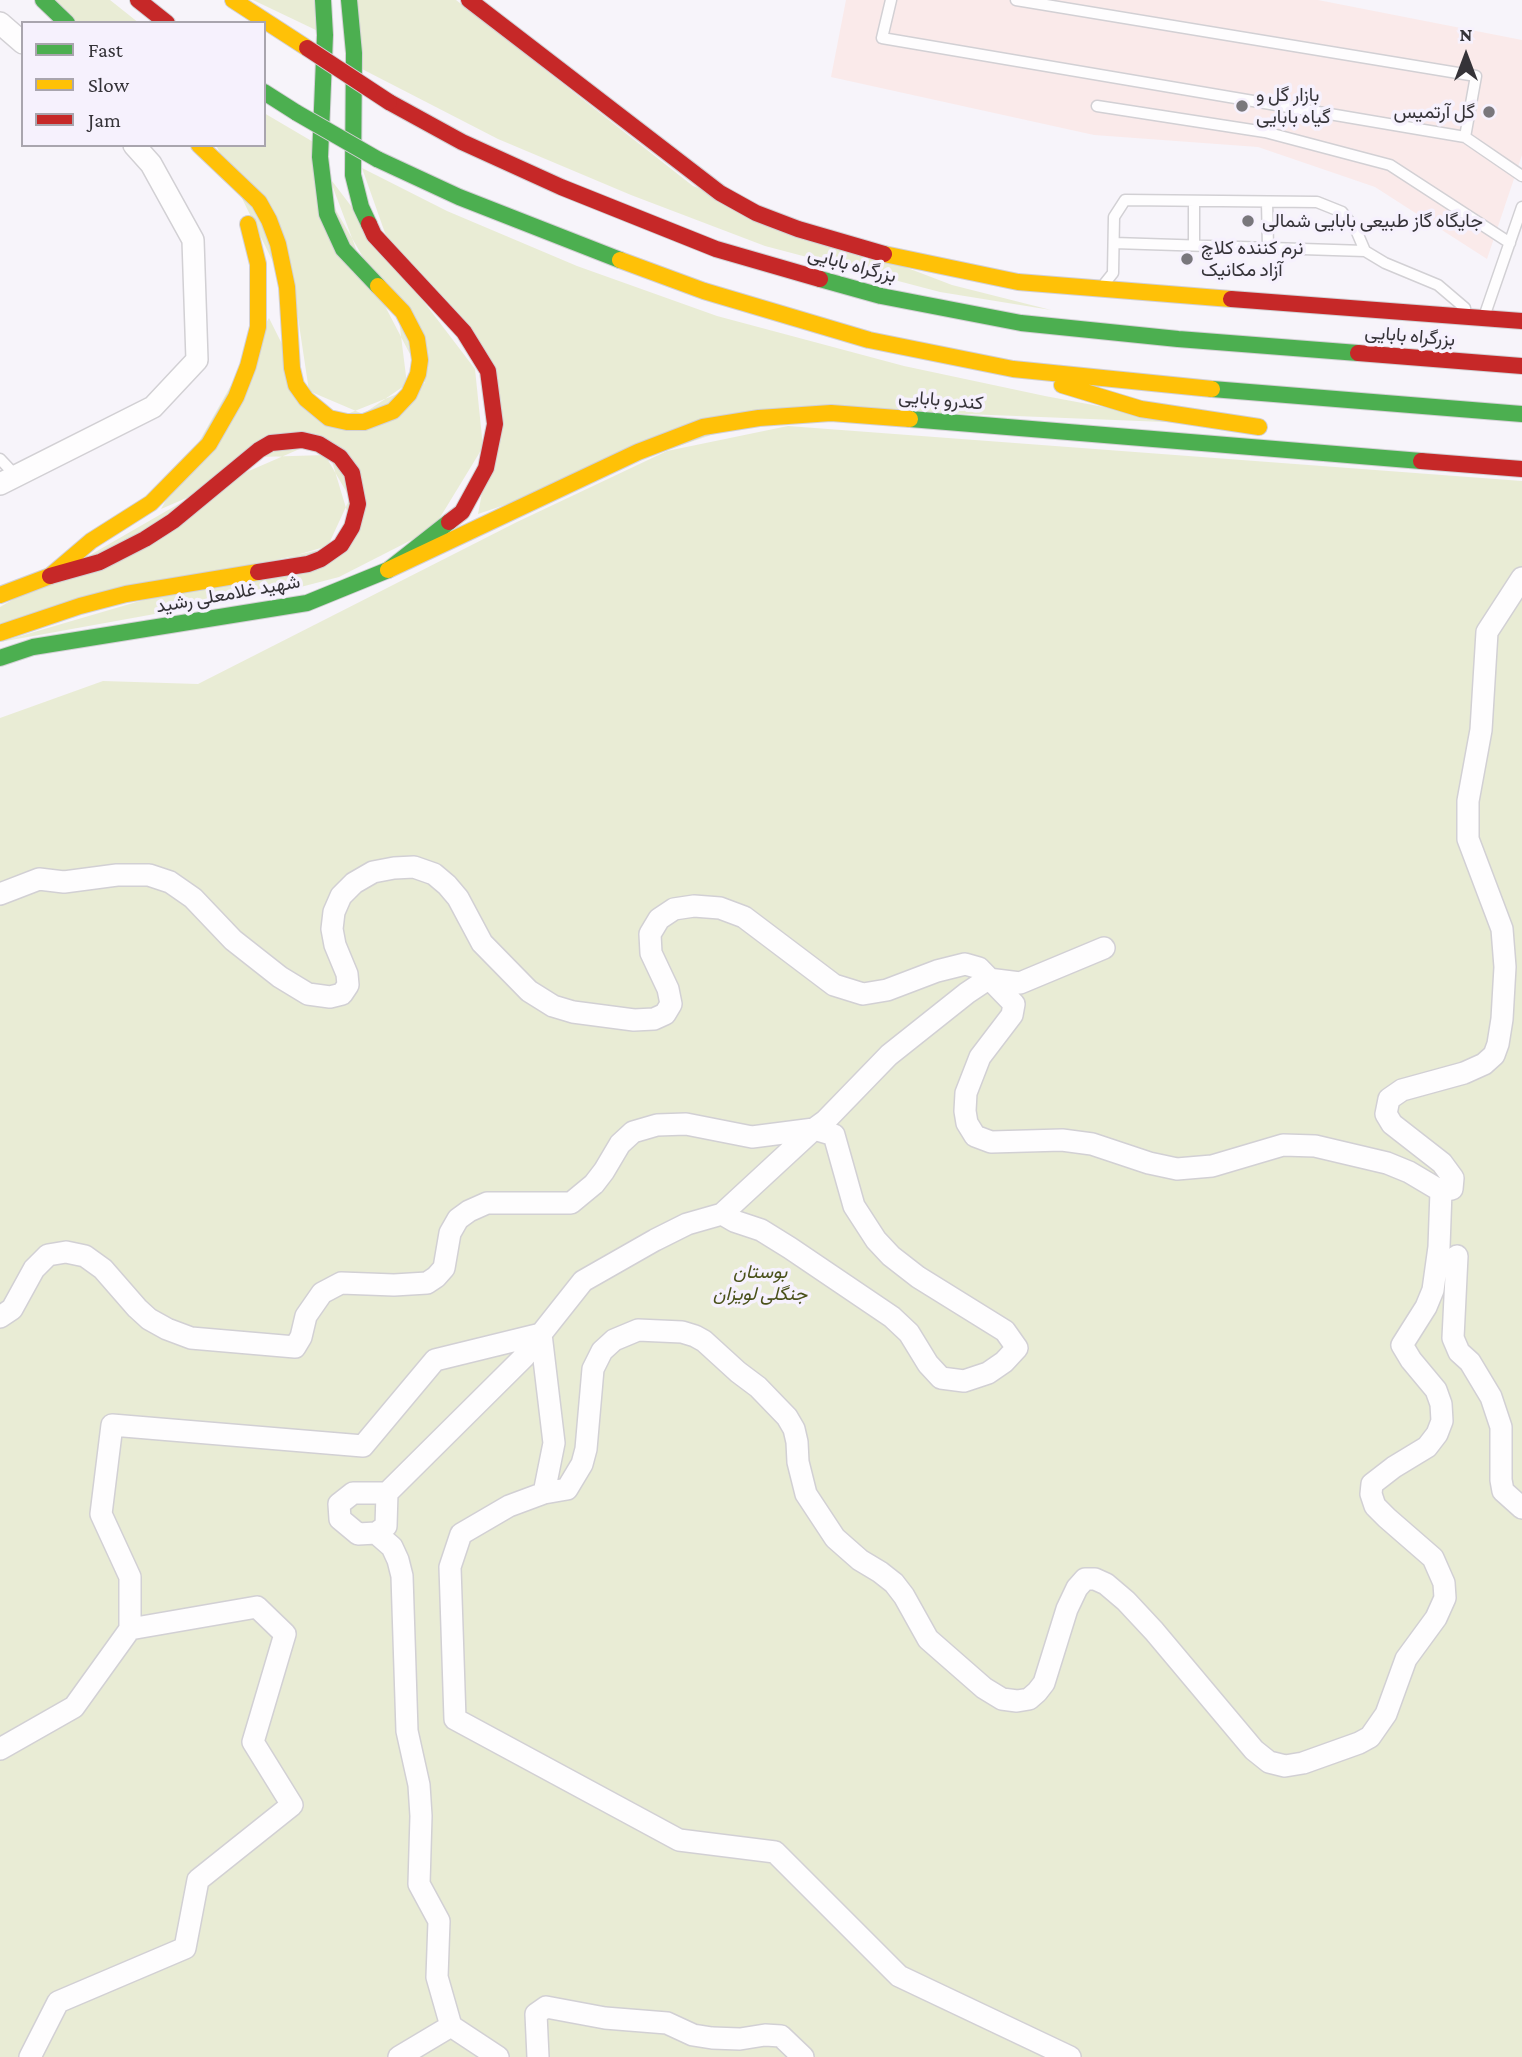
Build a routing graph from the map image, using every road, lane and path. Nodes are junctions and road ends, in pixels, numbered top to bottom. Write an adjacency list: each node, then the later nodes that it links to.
1 (43, 0): 9 (main road)
2 (138, 0): 10 (main road)
3 (233, 0): 11 (main road, بزرگراه بابایی, bridge)
4 (323, 0): 21 (main road)
5 (349, 0): 46 (main road, شهید غلامعلی رشید)
6 (469, 0): 30 (main road)
7 (891, 0): 17 (lane)
8 (1016, 0): 17 (lane)
9 (65, 21)
10 (164, 21)
11 (265, 21)
12 (266, 21): 36 (main road, بزرگراه بابایی, bridge)
13 (0, 23): 14 (street)
14 (21, 41)
15 (266, 93): 38 (main road, bridge)
16 (1097, 106): 26 (lane)
17 (1465, 137): 20 (lane)
18 (136, 147): 45 (street)
19 (201, 147): 21 (main road)
20 (1522, 176)
21 (235, 178): 47 (main road)
22 (1195, 201): 23 (lane); 25 (lane); 27 (lane)
23 (1267, 202): 28 (lane); 29 (lane)
24 (1522, 207): 26 (lane)
25 (1114, 243): 27 (lane); 31 (lane)
26 (1510, 243): 34 (lane)
27 (1195, 245): 28 (lane)
28 (1268, 247): 29 (lane)
29 (1365, 251): 34 (lane)
30 (900, 259): 31 (main road); 32 (main road)
31 (1078, 288): 34 (main road)
32 (1046, 301)
33 (1086, 312): 36 (main road)
34 (1483, 318): 35 (main road)
35 (1522, 321)
36 (1178, 339): 37 (main road, بزرگراه بابایی)
37 (1522, 366)
38 (1013, 369): 39 (main road); 40 (main road)
39 (1522, 414)
40 (1277, 430)
41 (1317, 437): 43 (main road)
42 (0, 458): 45 (lane)
43 (1436, 463): 44 (main road, کندرو بابایی); 46 (main road, کندرو بابایی)
44 (1522, 469)
45 (8, 480)
46 (388, 570): 51 (main road, شهید غلامعلی رشید)
47 (50, 576): 49 (main road); 50 (main road)
48 (1522, 578): 56 (street)
49 (0, 595)
50 (0, 632)
51 (0, 658)
52 (0, 894): 54 (street)
53 (1104, 948): 54 (street)
54 (988, 979): 55 (street); 56 (street)
55 (814, 1129): 57 (street); 57 (street); 59 (street)
56 (1441, 1191): 62 (street)
57 (722, 1214): 60 (street)
58 (1457, 1256): 63 (street)
59 (0, 1317)
60 (541, 1334): 61 (street); 62 (street); 65 (street)
61 (387, 1493): 64 (street); 64 (street)
62 (544, 1493): 73 (street)
63 (1522, 1508)
64 (376, 1533): 67 (street)
65 (130, 1629): 66 (street); 68 (street)
66 (0, 1749)
67 (451, 2026): 69 (street); 70 (street)
68 (30, 2057)
69 (399, 2057)
70 (498, 2057)
71 (538, 2057): 72 (street)
72 (803, 2057)
73 (1070, 2057)

